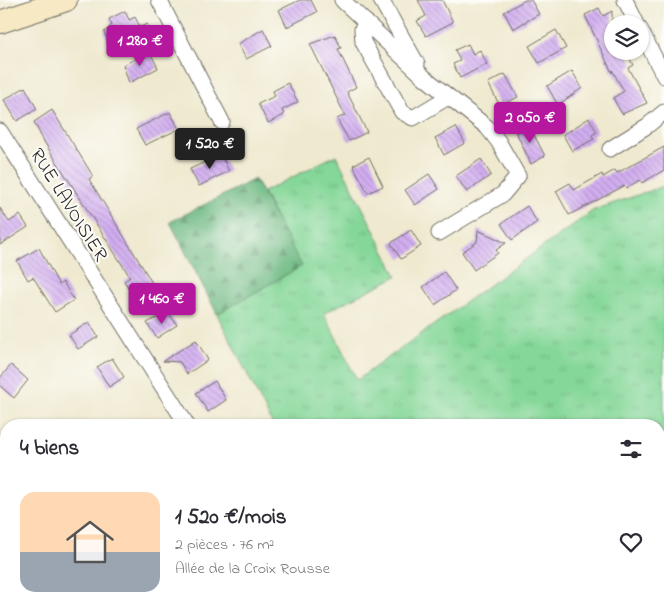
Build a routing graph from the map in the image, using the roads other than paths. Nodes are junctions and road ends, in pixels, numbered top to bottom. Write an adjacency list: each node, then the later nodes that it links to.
1 (66, 0): 7 (main road)
2 (159, 0): 14 (street)
3 (342, 0): 8 (street)
4 (381, 0): 11 (street)
5 (625, 0): 6 (street)
6 (632, 15)
7 (0, 22)
8 (366, 22): 11 (street); 12 (street)
9 (649, 47): 10 (street)
10 (664, 76)
11 (424, 77): 12 (street)
12 (448, 97): 17 (street)
13 (664, 112): 16 (street)
14 (222, 122)
15 (0, 131): 18 (street, RUE LAVOISIER)
16 (610, 149)
17 (439, 233)
18 (182, 419)

